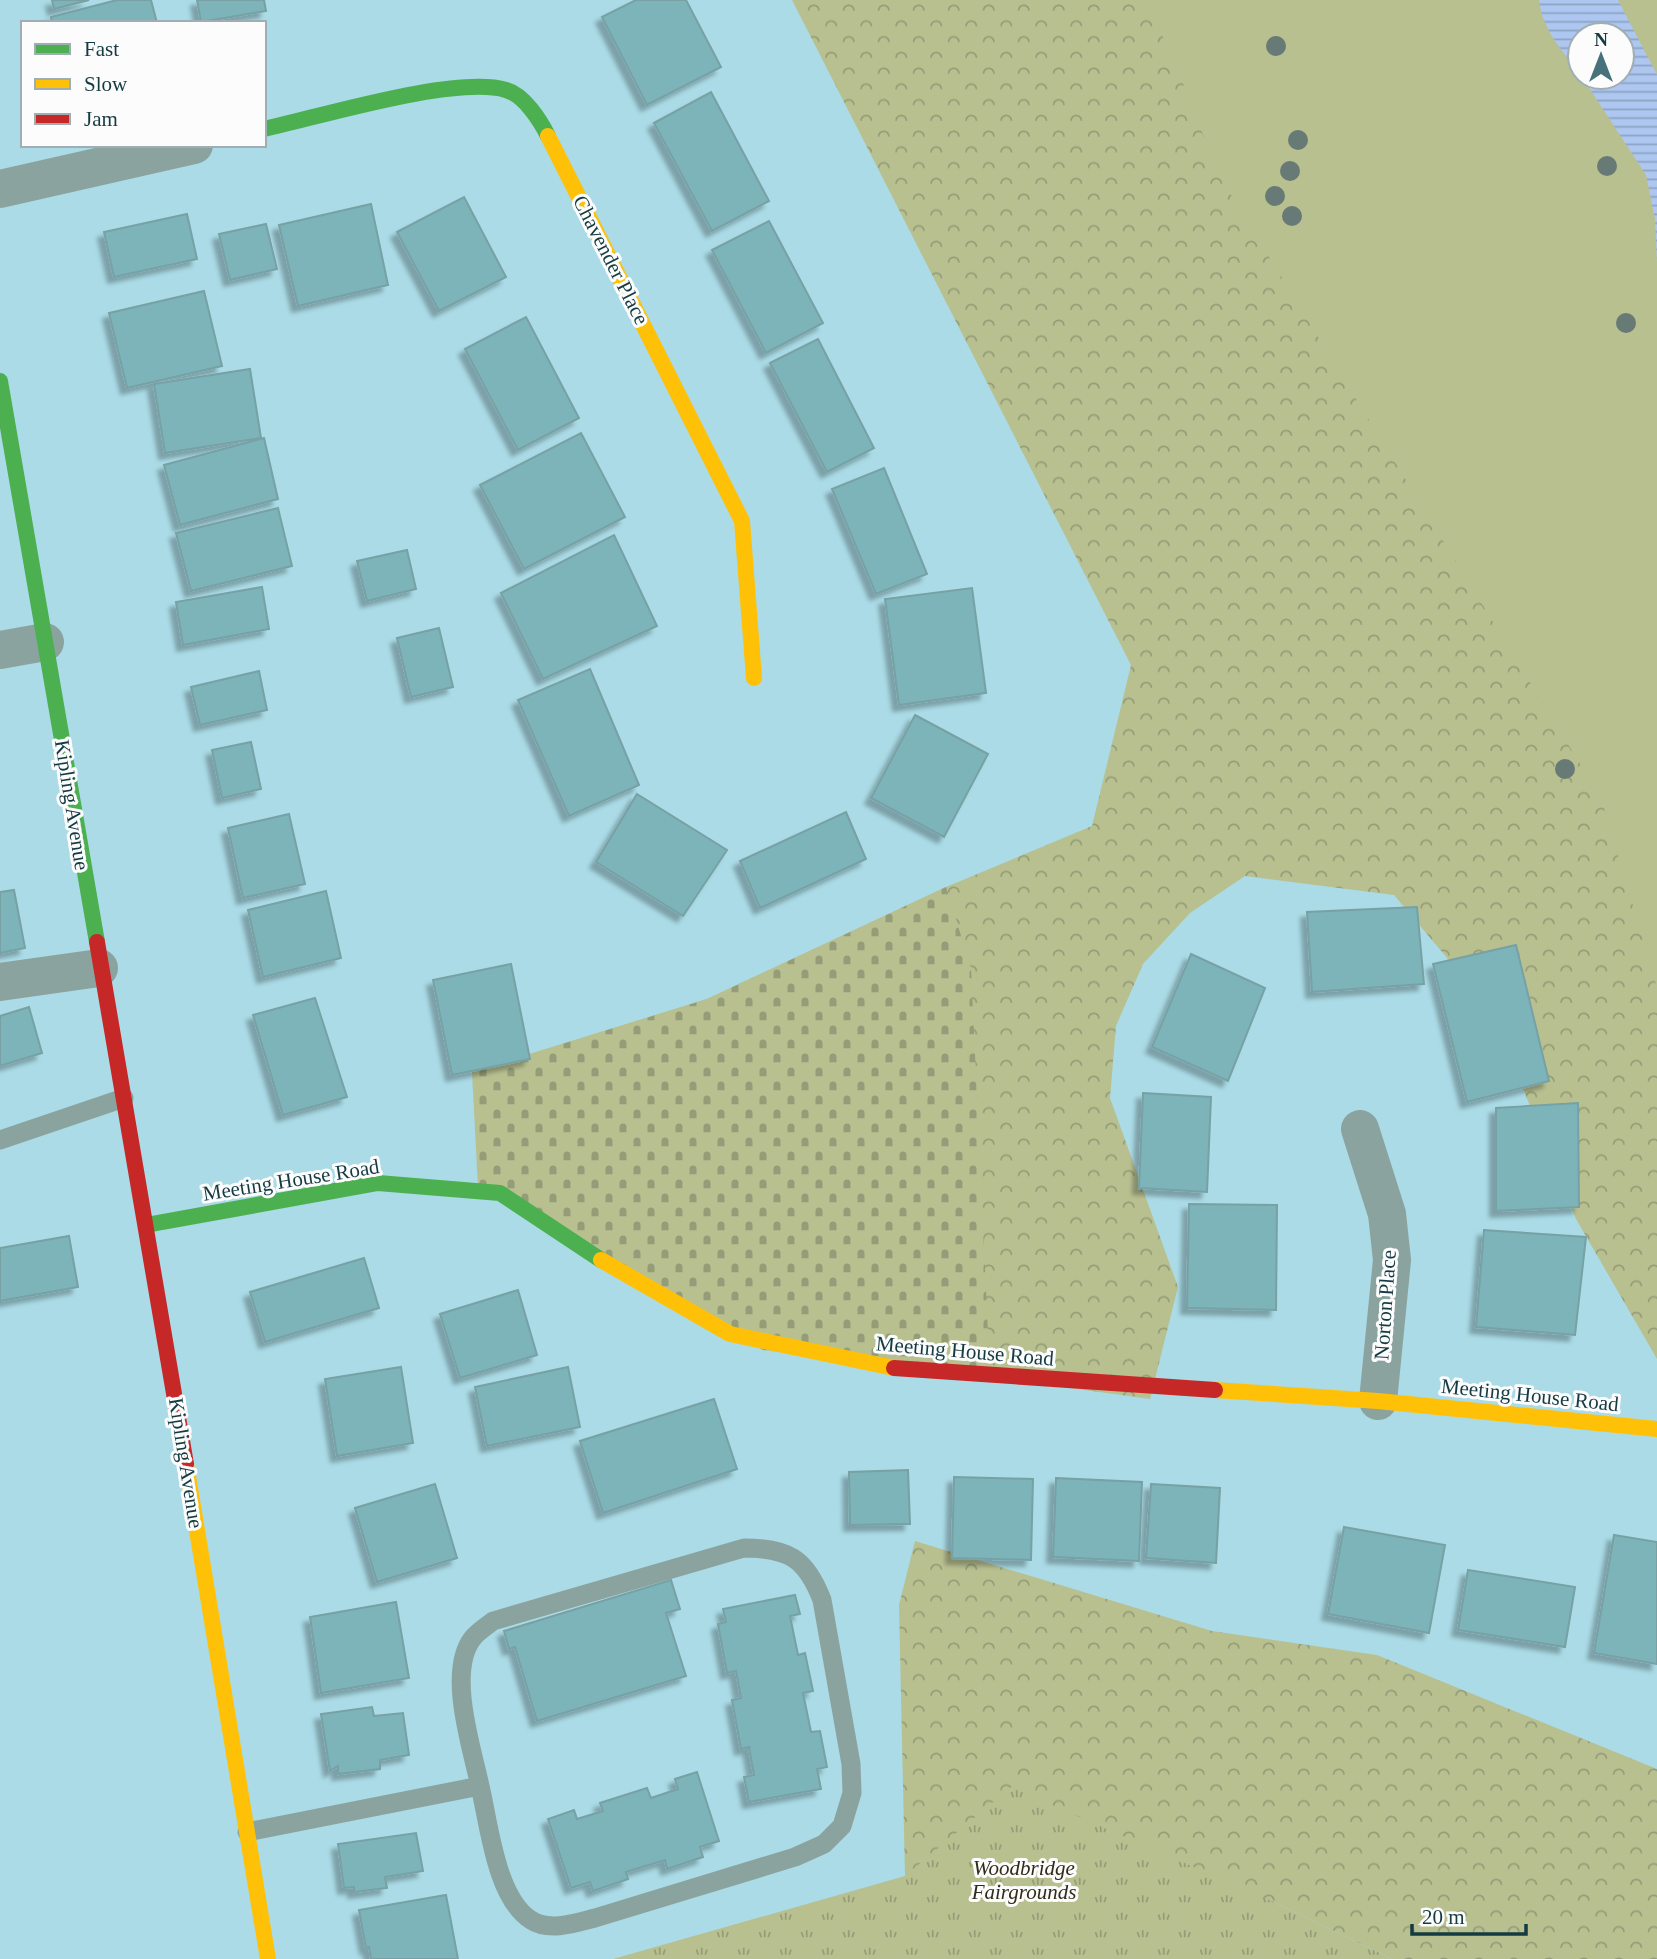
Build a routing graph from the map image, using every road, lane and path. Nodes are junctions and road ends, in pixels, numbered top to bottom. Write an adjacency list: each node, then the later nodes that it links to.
1 (266, 130): 7 (street, Chavender Place)
2 (185, 147): 3 (street)
3 (0, 189)
4 (0, 381): 5 (street, Kipling Avenue)
5 (45, 642): 6 (street); 8 (street, Kipling Avenue)
6 (0, 650)
7 (754, 678)
8 (99, 968): 9 (street); 10 (street, Kipling Avenue)
9 (0, 982)
10 (124, 1098): 12 (lane); 13 (street, Kipling Avenue)
11 (1360, 1129): 14 (street, Norton Place)
12 (0, 1140)
13 (146, 1225): 14 (street, Meeting House Road); 17 (street, Kipling Avenue)
14 (1378, 1401): 15 (street, Meeting House Road)
15 (1657, 1429)
16 (480, 1786): 16 (lane); 17 (lane)
17 (247, 1832): 18 (street, Kipling Avenue)
18 (268, 1959)

